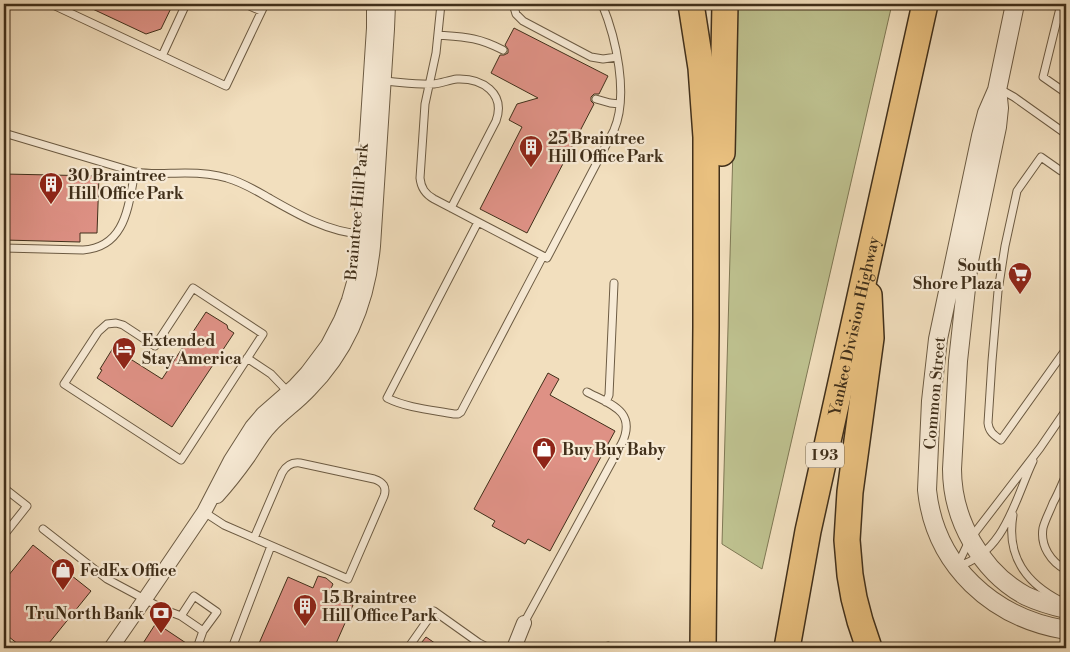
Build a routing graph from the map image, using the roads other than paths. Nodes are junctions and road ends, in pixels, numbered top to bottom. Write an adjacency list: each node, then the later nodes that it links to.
1 (51, 4): 18 (lane)
2 (186, 4): 18 (lane)
3 (245, 4): 15 (lane)
4 (265, 4): 15 (lane)
5 (374, 4): 20 (street, Braintree Hill Park)
6 (388, 4): 20 (street, Braintree Hill Park)
7 (441, 4): 16 (lane)
8 (513, 4): 19 (lane)
9 (602, 4): 19 (lane)
10 (690, 4): 37 (highway)
11 (725, 4): 37 (highway)
12 (925, 4): 35 (highway, Yankee Division Highway / I 93)
13 (1015, 4): 22 (street, Common Street)
14 (1061, 4): 23 (lane)
15 (261, 11): 18 (lane)
16 (438, 35): 17 (lane); 21 (lane)
17 (502, 50)
18 (162, 56)
19 (617, 57): 25 (lane)
20 (377, 81): 21 (lane); 32 (street, Braintree Hill Park)
21 (429, 84): 30 (lane); 30 (lane)
22 (997, 90): 27 (lane); 52 (street, Common Street); 55 (street, Common Street)
23 (1066, 93)
24 (596, 99): 25 (lane)
25 (620, 104): 34 (lane)
26 (4, 132): 29 (lane)
27 (1066, 134)
28 (1061, 171): 38 (lane)
29 (135, 172): 32 (lane); 33 (lane)
30 (451, 208): 31 (lane)
31 (478, 222): 34 (lane); 34 (lane)
32 (368, 235): 41 (street, Braintree Hill Park)
33 (4, 248)
34 (543, 256)
35 (868, 262): 71 (highway, Yankee Division Highway / I 93); 72 (highway)
36 (614, 283): 42 (lane)
37 (706, 327): 70 (highway)
38 (1066, 349)
39 (247, 358): 39 (lane); 41 (lane)
40 (587, 392): 42 (lane)
41 (292, 397): 48 (street, Braintree Hill Park)
42 (606, 402): 61 (lane)
43 (1066, 410): 44 (lane)
44 (1040, 448): 47 (lane); 52 (lane)
45 (1066, 475): 56 (lane)
46 (4, 488): 50 (lane)
47 (1015, 506): 54 (lane); 58 (lane)
48 (204, 512): 51 (lane); 57 (street, Braintree Hill Park)
49 (43, 529): 57 (lane)
50 (4, 535)
51 (254, 538): 53 (lane); 53 (lane)
52 (970, 539): 54 (street, Common Street); 55 (lane)
53 (272, 546): 66 (lane)
54 (980, 555): 55 (lane); 59 (street, Common Street)
55 (957, 566): 62 (street, Common Street)
56 (1066, 570)
57 (145, 599): 60 (lane); 64 (street, Braintree Hill Park)
58 (1066, 603)
59 (1066, 609)
60 (181, 616): 63 (lane); 63 (lane)
61 (524, 624): 69 (street)
62 (1066, 630)
63 (203, 631): 65 (lane)
64 (112, 648)
65 (197, 648)
66 (232, 648)
67 (408, 648): 68 (lane)
68 (488, 648)
69 (514, 648)
70 (703, 648)
71 (787, 648)
72 (869, 648)

